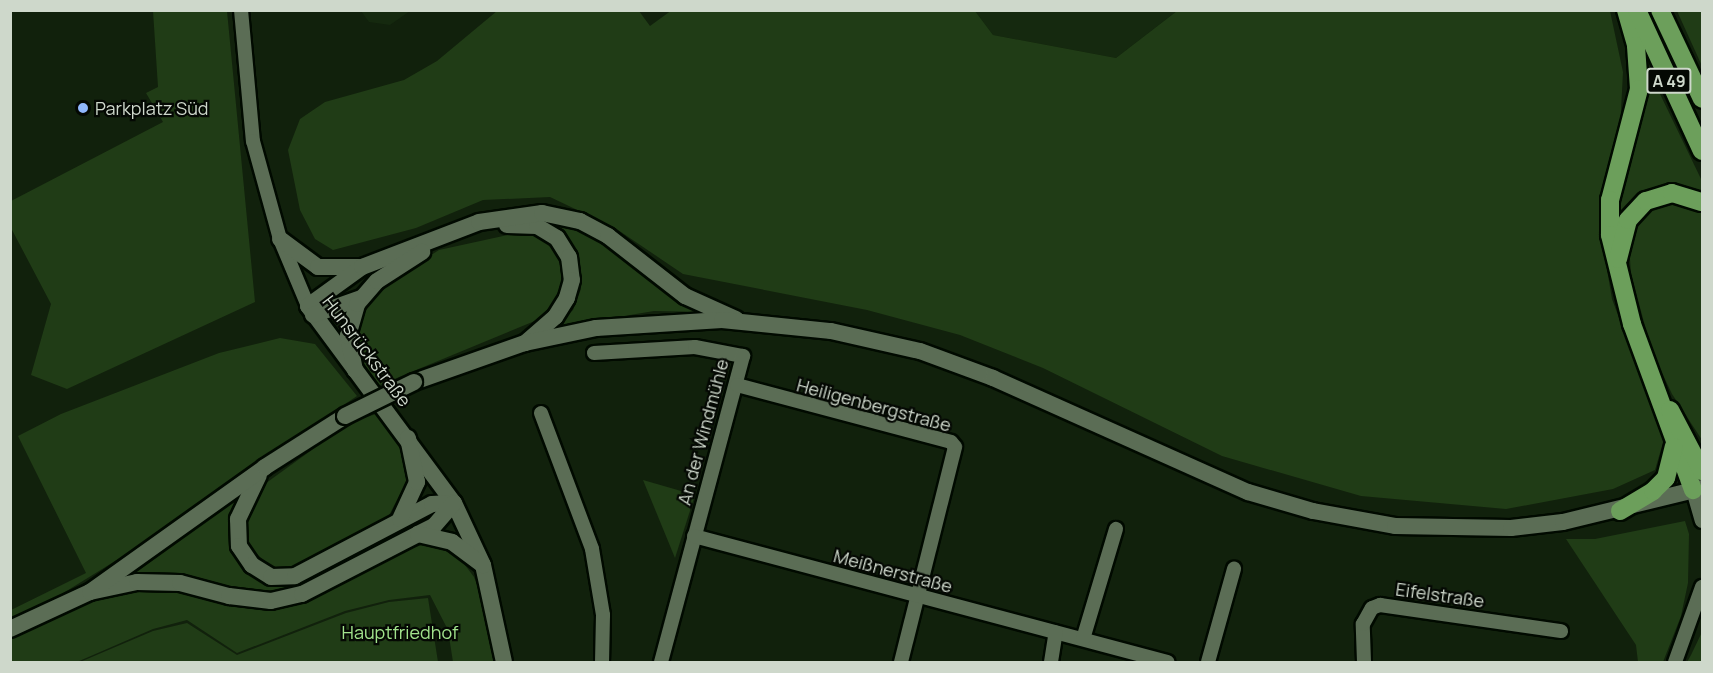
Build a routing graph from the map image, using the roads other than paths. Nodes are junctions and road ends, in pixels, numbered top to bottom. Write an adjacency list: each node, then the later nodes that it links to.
1 (241, 10): 8 (street, Hunsrückstraße)
2 (1626, 10): 10 (highway)
3 (1637, 10): 6 (highway, A 49)
4 (1660, 10): 5 (highway, A 49)
5 (1702, 99)
6 (1702, 151)
7 (1702, 202): 10 (highway)
8 (280, 239): 9 (main road); 12 (street, Hunsrückstraße)
9 (362, 267): 12 (main road); 13 (main road)
10 (1618, 270): 20 (highway)
11 (361, 298): 12 (main road); 14 (main road); 16 (main road)
12 (310, 311): 16 (main road, Hunsrückstraße)
13 (739, 322): 14 (main road); 26 (main road)
14 (525, 343): 22 (main road, bridge)
15 (594, 353): 17 (street, An der Windmühle)
16 (355, 370): 19 (main road, Hunsrückstraße)
17 (736, 385): 31 (street, An der Windmühle); 36 (street, Heiligenbergstraße)
18 (541, 413): 42 (street)
19 (408, 438): 25 (main road, Hunsrückstraße); 27 (main road)
20 (1681, 442): 21 (highway); 23 (highway); 24 (highway); 26 (highway)
21 (1702, 448)
22 (265, 467): 27 (main road); 35 (main road)
23 (1702, 471)
24 (1698, 489): 26 (main road); 28 (street)
25 (454, 503): 27 (main road); 30 (main road); 32 (main road, Hunsrückstraße)
26 (1620, 511)
27 (400, 520)
28 (1702, 521)
29 (1116, 529): 40 (street)
30 (418, 534): 32 (main road); 35 (main road)
31 (694, 536): 36 (street, Meißnerstraße); 43 (street, An der Windmühle)
32 (483, 565): 41 (main road, Hunsrückstraße)
33 (1234, 569): 47 (street)
34 (1702, 587): 49 (street)
35 (90, 592): 37 (main road)
36 (919, 597): 39 (street, Meißnerstraße); 44 (street)
37 (10, 629)
38 (1561, 631): 48 (street, Eifelstraße)
39 (1056, 633): 40 (street, Meißnerstraße); 45 (street)
40 (1083, 639): 46 (street, Meißnerstraße)
41 (504, 663)
42 (602, 663)
43 (661, 663)
44 (901, 663)
45 (1051, 663)
46 (1168, 663)
47 (1208, 663)
48 (1364, 663)
49 (1675, 663)

